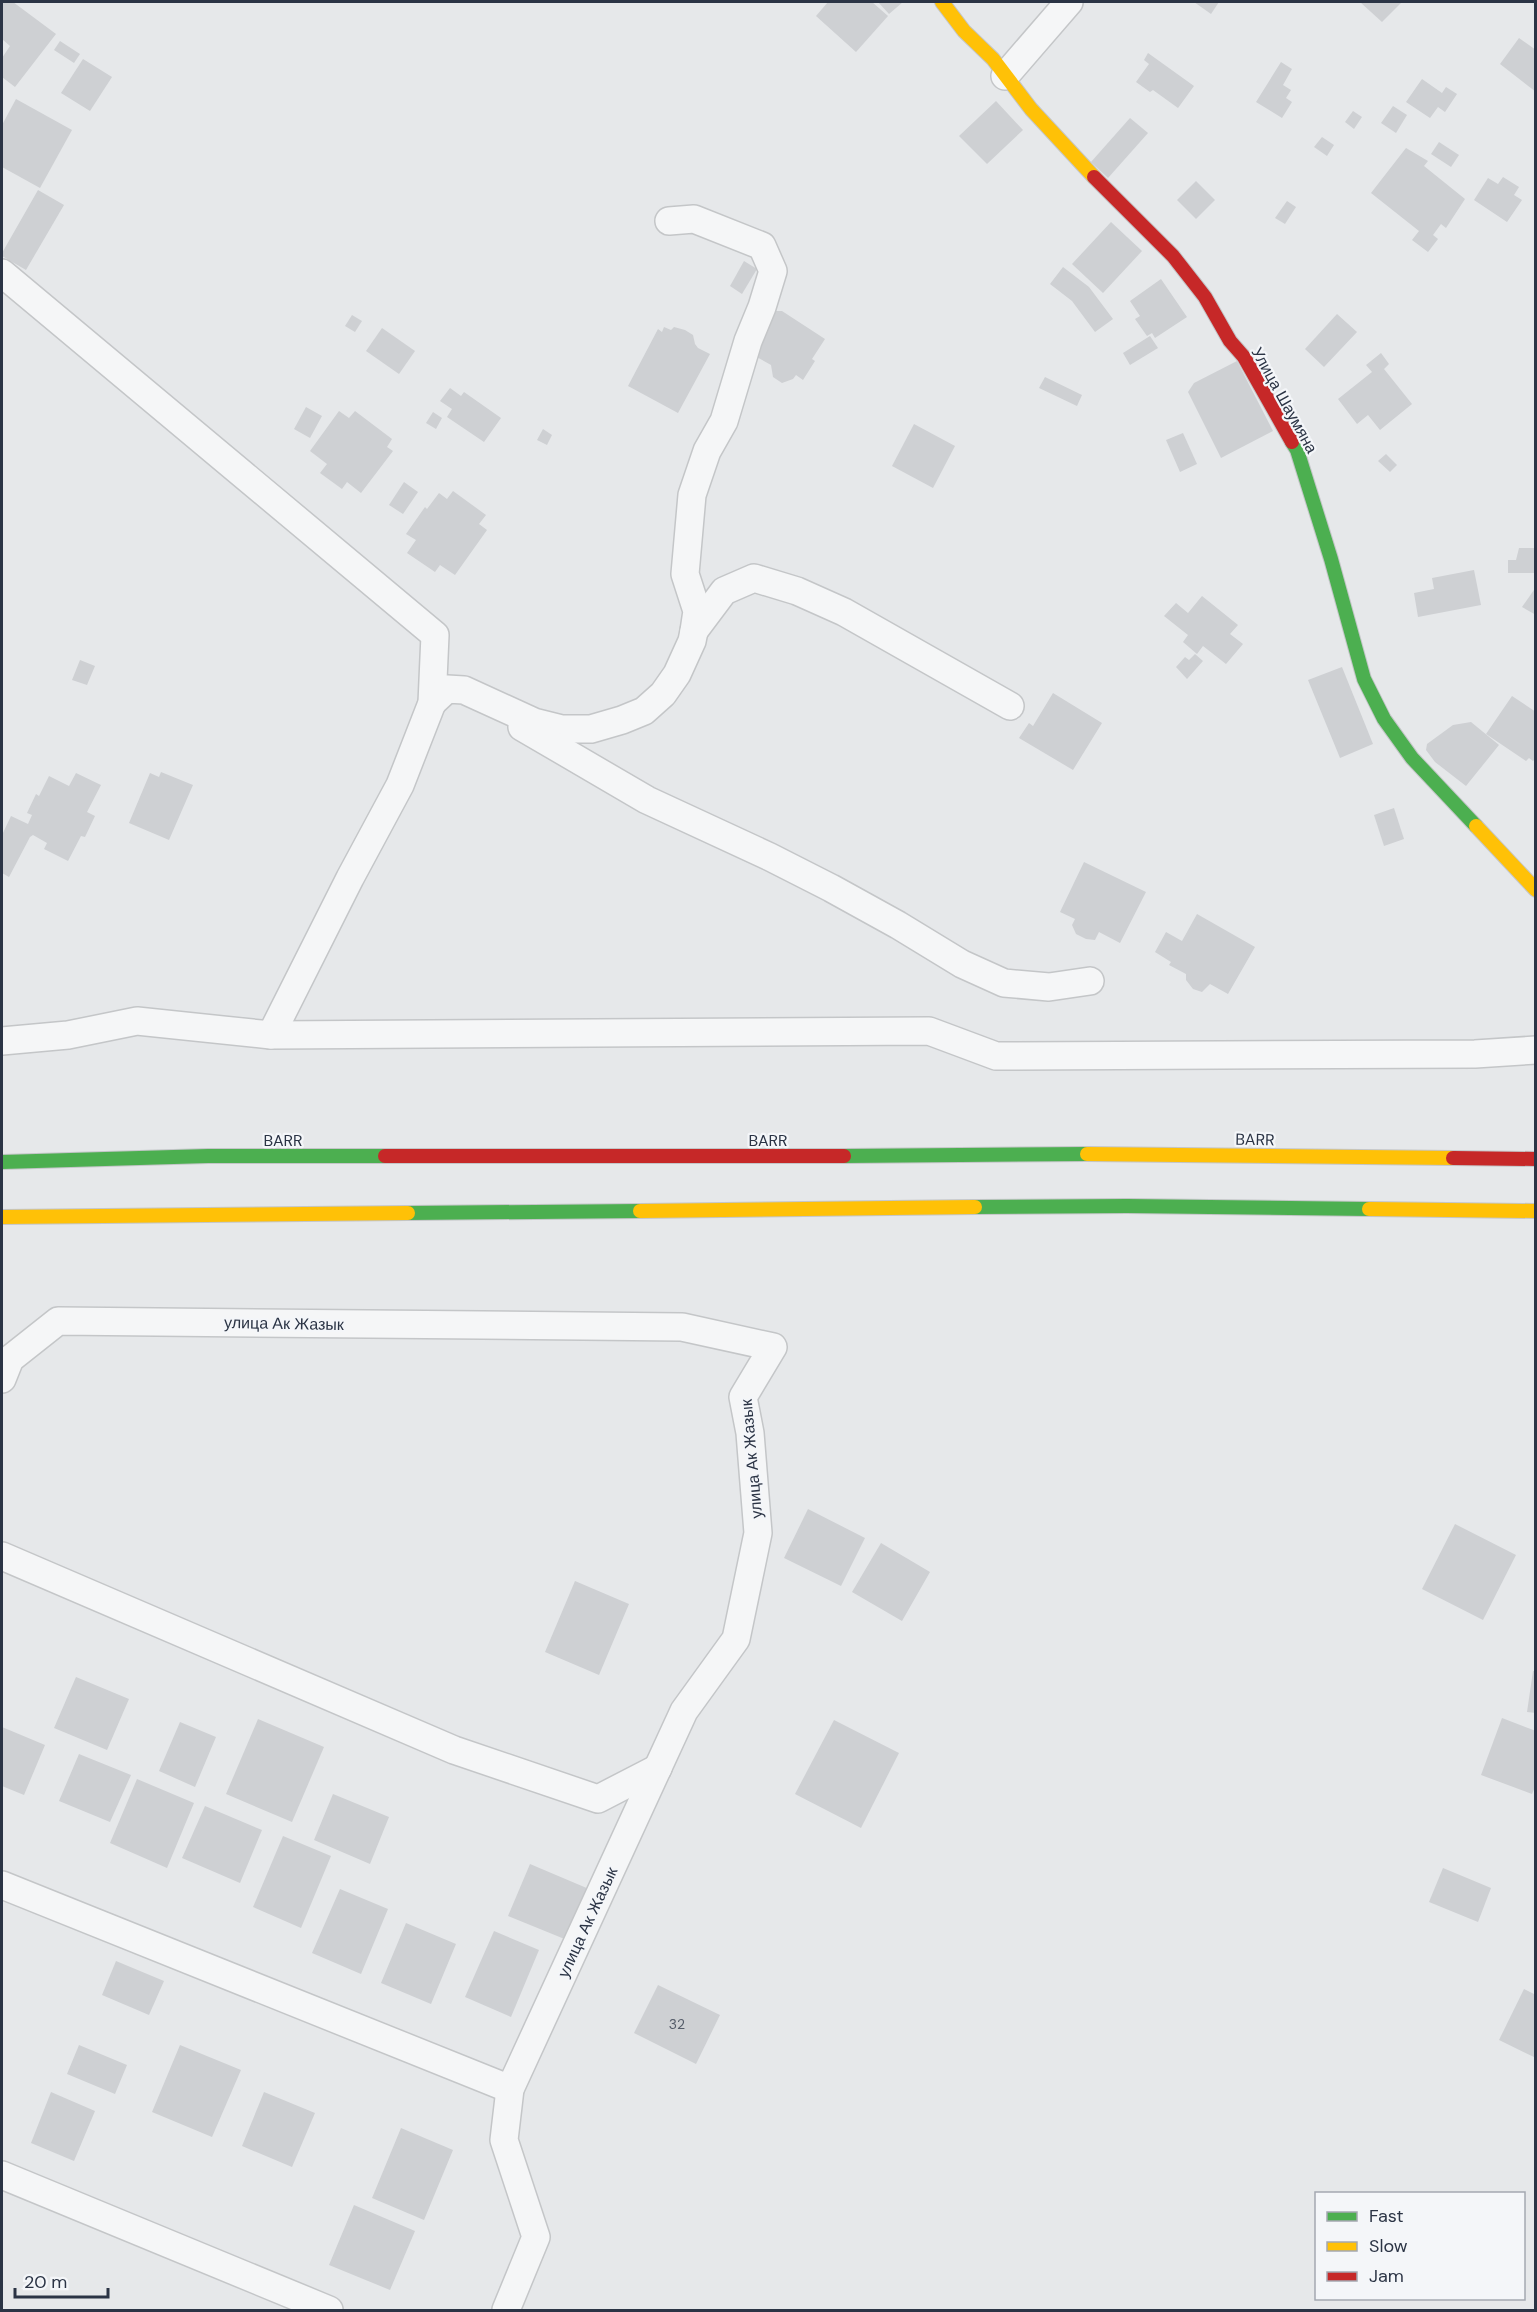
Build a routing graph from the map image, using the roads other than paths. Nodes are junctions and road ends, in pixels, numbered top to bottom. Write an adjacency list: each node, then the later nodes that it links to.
1 (942, 2): 3 (main road, Улица Шаумяна)
2 (1069, 2): 3 (street)
3 (1005, 76): 10 (main road, Улица Шаумяна)
4 (669, 221): 6 (street)
5 (2, 273): 7 (street)
6 (694, 631): 8 (street); 9 (street)
7 (432, 703): 8 (street); 12 (street)
8 (498, 704): 11 (street)
9 (1010, 706)
10 (1536, 890)
11 (1090, 981)
12 (271, 1035): 13 (street); 14 (street)
13 (2, 1041)
14 (1536, 1050)
15 (1536, 1159): 16 (main road, BARR)
16 (2, 1162)
17 (1536, 1211): 18 (main road)
18 (2, 1217)
19 (2, 1379): 21 (street, улица Ак Жазык)
20 (2, 1556): 21 (street)
21 (658, 1768): 23 (street, улица Ак Жазык)
22 (2, 1885): 23 (street)
23 (510, 2089): 26 (street, улица Ак Жазык)
24 (2, 2175): 25 (street)
25 (329, 2310)
26 (506, 2310)

